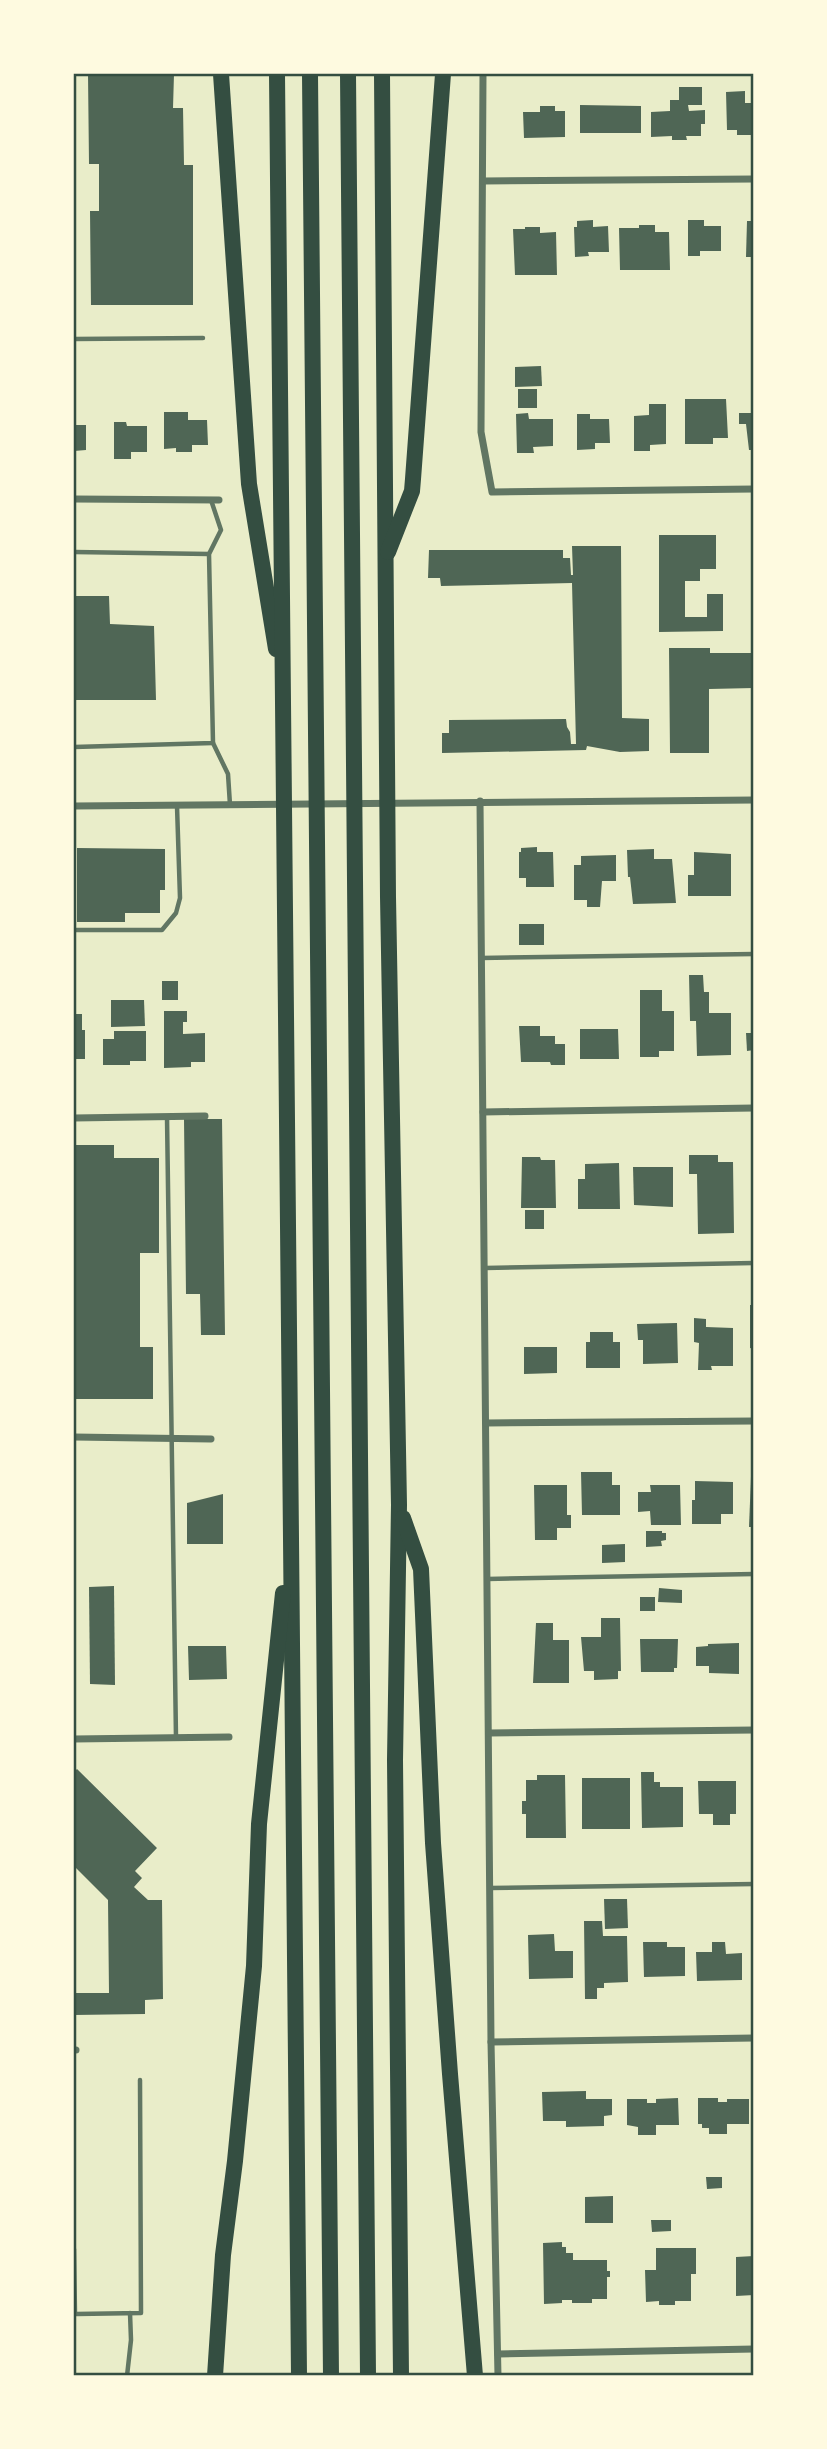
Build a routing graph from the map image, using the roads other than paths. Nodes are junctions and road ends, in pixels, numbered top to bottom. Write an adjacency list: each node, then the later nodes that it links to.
1 (221, 74): 18 (highway)
2 (277, 74): 18 (highway)
3 (310, 74): 63 (highway)
4 (348, 74): 64 (highway)
5 (382, 74): 17 (highway)
6 (443, 74): 17 (highway)
7 (483, 74): 9 (street)
8 (754, 179): 9 (street)
9 (483, 181): 12 (street)
10 (203, 338): 11 (lane)
11 (74, 339)
12 (754, 489)
13 (74, 499): 14 (street)
14 (215, 500): 16 (lane)
15 (74, 552): 16 (lane)
16 (209, 554): 19 (lane)
17 (384, 561): 41 (highway)
18 (284, 703): 42 (highway)
19 (214, 743): 20 (lane); 23 (lane)
20 (74, 747)
21 (754, 800): 22 (street)
22 (480, 801): 23 (street); 28 (street)
23 (230, 804): 24 (street)
24 (177, 805): 25 (street); 26 (lane)
25 (74, 806)
26 (74, 930)
27 (754, 954): 28 (lane)
28 (481, 958): 30 (street)
29 (754, 1108): 30 (street)
30 (483, 1112): 35 (street)
31 (205, 1116): 32 (street)
32 (167, 1117): 33 (street); 39 (lane)
33 (74, 1118)
34 (754, 1263): 35 (lane)
35 (484, 1268): 37 (street)
36 (754, 1421): 37 (street)
37 (486, 1423): 44 (street)
38 (74, 1437): 39 (street)
39 (170, 1439): 40 (street); 48 (lane)
40 (211, 1439)
41 (399, 1505): 65 (highway); 66 (highway)
42 (290, 1518): 61 (highway); 62 (highway)
43 (754, 1574): 44 (lane)
44 (487, 1579): 46 (street)
45 (754, 1730): 46 (street)
46 (489, 1733): 51 (street)
47 (229, 1737): 48 (street)
48 (176, 1738): 49 (street)
49 (74, 1739)
50 (754, 1884): 51 (lane)
51 (490, 1888): 53 (street)
52 (754, 2038): 53 (street)
53 (491, 2042): 59 (street)
54 (140, 2080): 56 (lane)
55 (74, 2249): 57 (lane)
56 (130, 2313): 57 (lane); 60 (lane)
57 (75, 2314)
58 (754, 2349): 59 (street)
59 (498, 2354): 67 (street)
60 (127, 2375)
61 (215, 2375)
62 (299, 2375)
63 (331, 2375)
64 (368, 2375)
65 (401, 2375)
66 (475, 2375)
67 (498, 2375)

